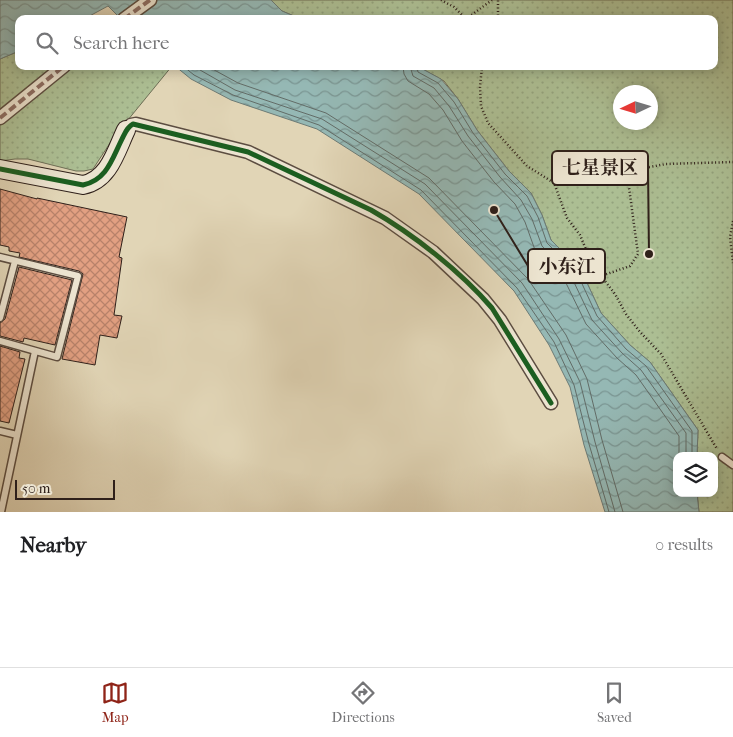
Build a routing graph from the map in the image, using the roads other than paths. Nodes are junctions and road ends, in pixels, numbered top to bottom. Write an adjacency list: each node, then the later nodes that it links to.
1 (150, 0): 2 (street)
2 (129, 15)
3 (59, 70): 4 (street)
4 (0, 118)
5 (126, 130): 6 (street); 12 (street)
6 (0, 169)
7 (0, 257): 8 (lane)
8 (15, 260): 9 (lane); 11 (lane)
9 (0, 318)
10 (0, 341): 11 (lane)
11 (35, 351): 14 (lane)
12 (551, 403)
13 (0, 431): 14 (lane)
14 (17, 435): 17 (lane)
15 (722, 457): 16 (lane)
16 (733, 465)
17 (1, 512)

